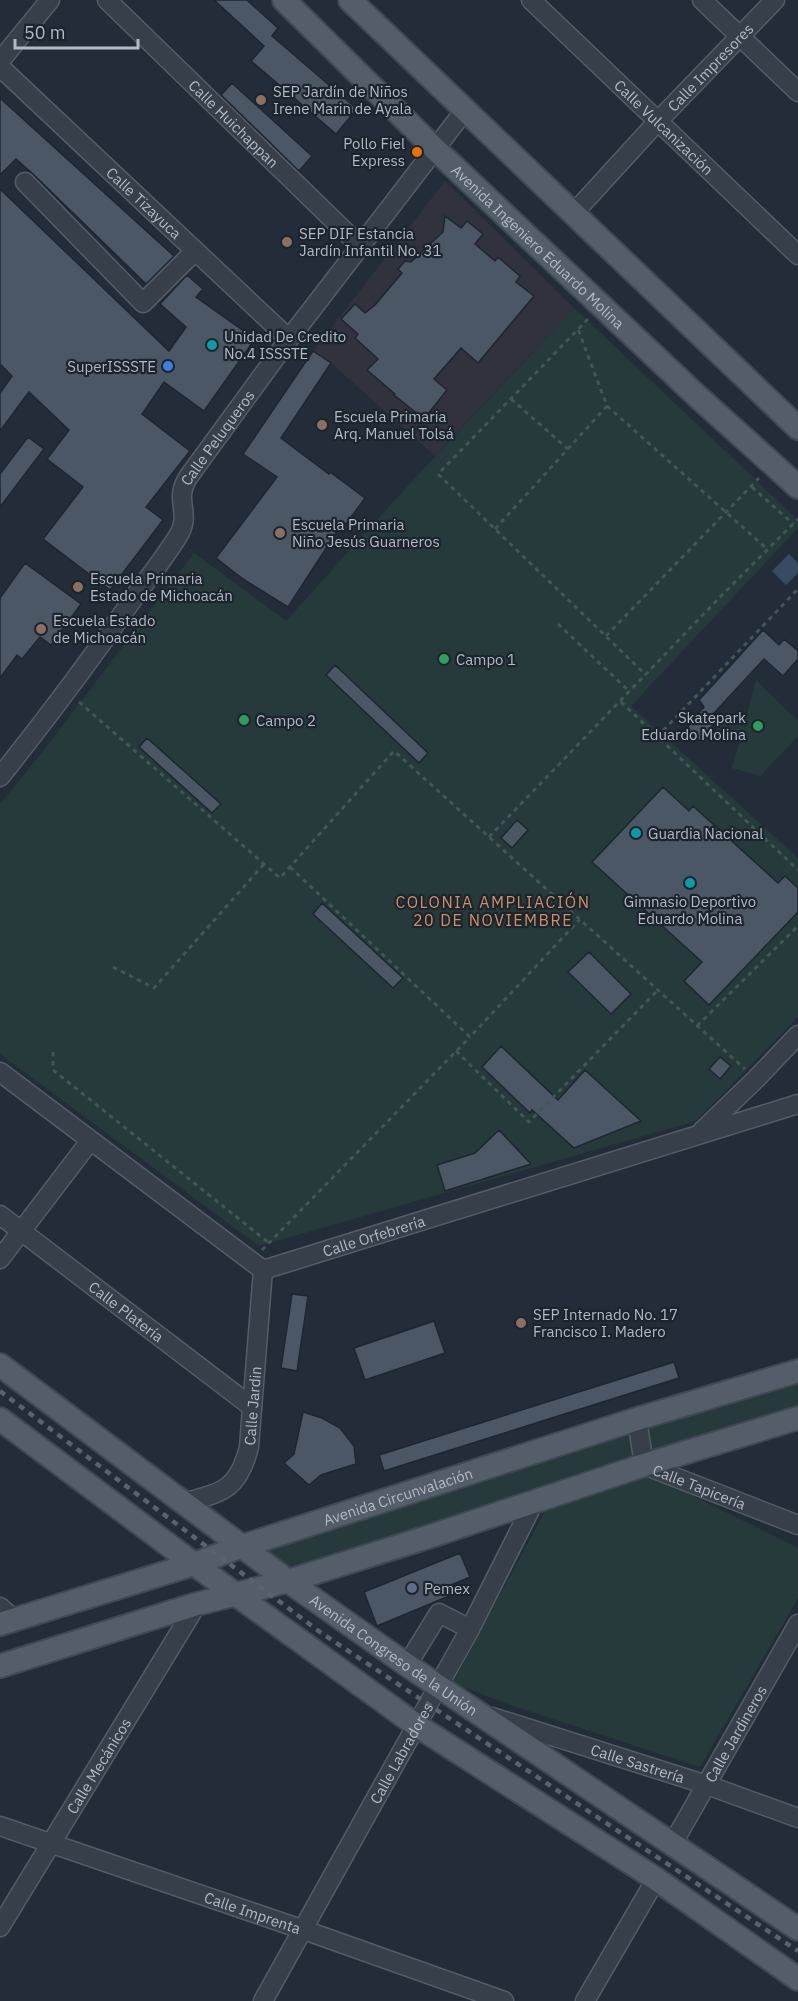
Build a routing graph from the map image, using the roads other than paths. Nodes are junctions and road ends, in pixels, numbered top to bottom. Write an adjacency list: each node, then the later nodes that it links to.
1 (50, 0): 9 (street)
2 (106, 0): 17 (street, Calle Huichappan)
3 (284, 0): 14 (main road, Avenida Ingeniero Eduardo Molina)
4 (531, 0): 13 (street, Calle Vulcanización)
5 (702, 0): 8 (street)
6 (774, 0): 8 (street, Calle Impresores)
7 (353, 1): 12 (main road)
8 (740, 37): 11 (street); 13 (street, Calle Impresores)
9 (0, 61)
10 (0, 68): 18 (street, Calle Tizayuca)
11 (798, 92)
12 (465, 110): 14 (street, Calle Peluqueros); 16 (main road)
13 (658, 121): 16 (street, Calle Impresores); 19 (street, Calle Vulcanización)
14 (435, 149): 17 (street, Calle Peluqueros); 22 (main road, Avenida Ingeniero Eduardo Molina)
15 (25, 182): 18 (street)
16 (573, 214): 21 (main road)
17 (360, 246): 20 (street, Calle Peluqueros)
18 (195, 251): 20 (street, Calle Tizayuca)
19 (798, 255)
20 (289, 339): 23 (street, Calle Peluqueros)
21 (796, 424)
22 (798, 487)
23 (0, 777)
24 (798, 1035): 27 (street)
25 (0, 1072): 28 (street)
26 (798, 1104): 27 (street, Calle Orfebrería)
27 (698, 1135): 32 (street, Calle Orfebrería)
28 (90, 1141): 30 (street); 32 (street)
29 (0, 1215): 30 (street, Calle Platería)
30 (22, 1231): 31 (street); 35 (street, Calle Platería)
31 (0, 1259)
32 (257, 1265): 35 (street, Calle Jardin)
33 (0, 1365): 41 (main road, Avenida Congreso de la Unión)
34 (798, 1371): 38 (main road, Avenida Circunvalación)
35 (252, 1407): 41 (street, Calle Jardin)
36 (798, 1418): 39 (main road)
37 (0, 1419): 44 (main road)
38 (637, 1419): 39 (street, Calle Tapicería); 43 (main road, Avenida Circunvalación)
39 (644, 1465): 40 (main road); 42 (street, Calle Tapicería)
40 (534, 1502): 45 (main road); 50 (street, Calle Labradores)
41 (183, 1503): 43 (main road, Avenida Congreso de la Unión)
42 (798, 1525)
43 (240, 1547): 44 (main road, Avenida Circunvalación); 45 (main road, Avenida Congreso de la Unión)
44 (194, 1564): 46 (main road); 48 (main road, Avenida Circunvalación)
45 (288, 1581): 46 (main road); 51 (main road, Avenida Congreso de la Unión)
46 (234, 1594): 47 (main road); 55 (main road)
47 (197, 1604): 52 (main road); 60 (street, Calle Mecánicos)
48 (5, 1617)
49 (798, 1624): 56 (street, Calle Jardineros)
50 (470, 1629): 51 (street); 53 (street, Calle Labradores)
51 (407, 1665): 53 (main road, Avenida Congreso de la Unión)
52 (0, 1666)
53 (439, 1686): 54 (main road, Avenida Congreso de la Unión); 55 (street, Calle Labradores)
54 (477, 1712): 56 (street, Calle Sastrería); 59 (main road, Avenida Congreso de la Unión)
55 (416, 1725): 61 (main road); 64 (street, Calle Labradores)
56 (707, 1785): 57 (street, Calle Sastrería); 59 (street, Calle Jardineros)
57 (798, 1818)
58 (0, 1826): 60 (street, Calle Imprenta)
59 (673, 1843): 63 (main road, Avenida Congreso de la Unión)
60 (50, 1844): 62 (street, Calle Mecánicos); 64 (street, Calle Imprenta)
61 (656, 1879): 65 (main road); 68 (street)
62 (0, 1927)
63 (798, 1929)
64 (304, 1930): 66 (street, Calle Labradores); 67 (street, Calle Imprenta)
65 (798, 1979)
66 (263, 2001)
67 (504, 2001)
68 (585, 2001)

